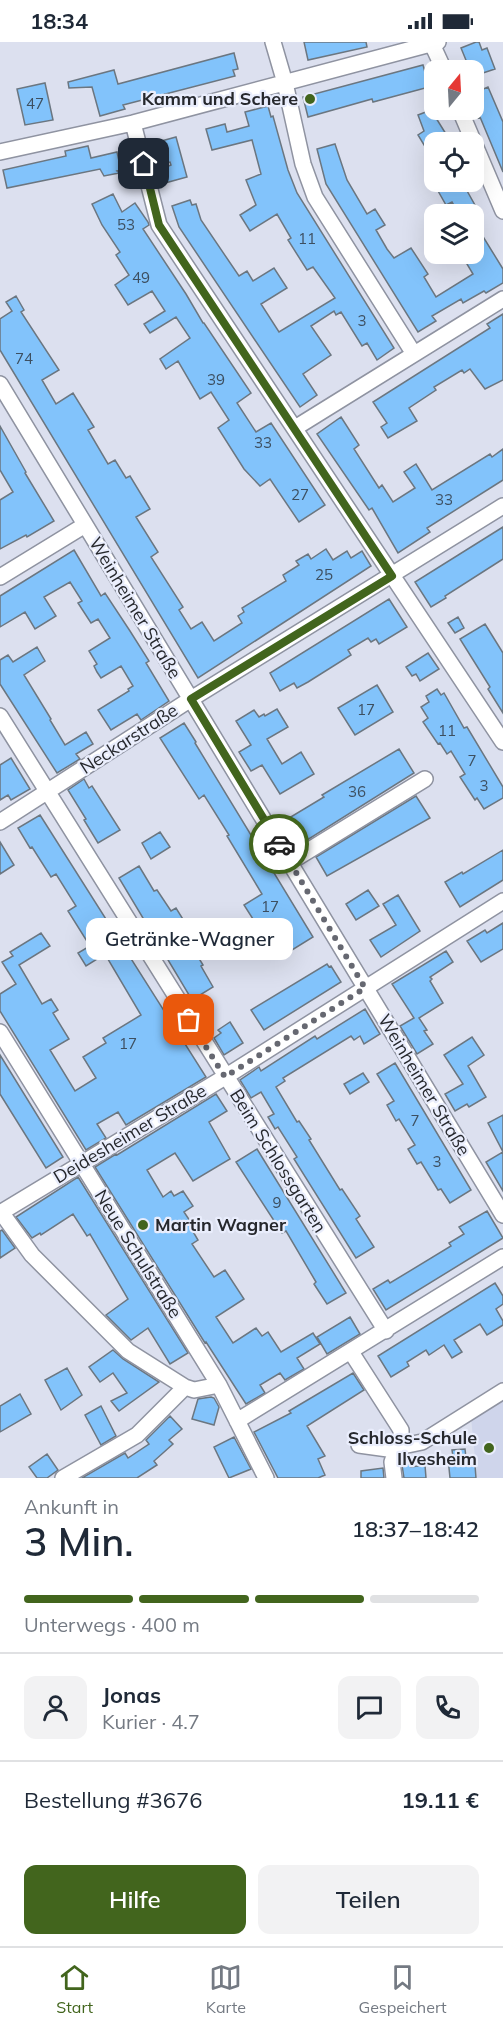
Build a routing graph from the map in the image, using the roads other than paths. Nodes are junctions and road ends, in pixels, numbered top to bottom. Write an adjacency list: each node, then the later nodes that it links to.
1 (273, 42): 4 (street)
2 (435, 43): 3 (street); 4 (street)
3 (441, 60)
4 (285, 83): 6 (street); 10 (street)
5 (464, 120): 8 (street)
6 (133, 123): 7 (street); 12 (street)
7 (0, 152)
8 (503, 211)
9 (503, 299): 10 (street)
10 (414, 354): 12 (street)
11 (0, 384): 14 (street, Weinheimer Straße)
12 (295, 428): 15 (street)
13 (503, 506): 15 (street, Neckarstraße)
14 (85, 525): 16 (street); 17 (street, Weinheimer Straße)
15 (392, 576): 17 (street, Neckarstraße); 19 (street)
16 (0, 577)
17 (191, 699): 21 (street, Neckarstraße); 23 (street, Weinheimer Straße)
18 (0, 716): 21 (street, Beim Schlossgarten)
19 (503, 741)
20 (425, 779): 23 (street)
21 (48, 792): 22 (street, Neckarstraße); 27 (street, Beim Schlossgarten)
22 (0, 822)
23 (290, 862): 25 (street, Weinheimer Straße)
24 (503, 901): 25 (street, Deidesheimer Straße)
25 (365, 988): 27 (street, Deidesheimer Straße); 30 (street, Weinheimer Straße)
26 (0, 1032): 28 (street, Neue Schulstraße)
27 (225, 1077): 28 (street, Deidesheimer Straße); 32 (street, Beim Schlossgarten)
28 (82, 1164): 29 (street, Deidesheimer Straße); 34 (street, Neue Schulstraße)
29 (0, 1213): 35 (street)
30 (503, 1215)
31 (503, 1257): 32 (street)
32 (386, 1331): 33 (street)
33 (351, 1352): 37 (street); 39 (street)
34 (219, 1385): 35 (street); 37 (street, Neue Schulstraße)
35 (184, 1387): 40 (street)
36 (503, 1391): 39 (street)
37 (237, 1421): 41 (street, Neue Schulstraße)
38 (359, 1444): 39 (street)
39 (397, 1447): 42 (street)
40 (63, 1478)
41 (266, 1478)
42 (394, 1478)

